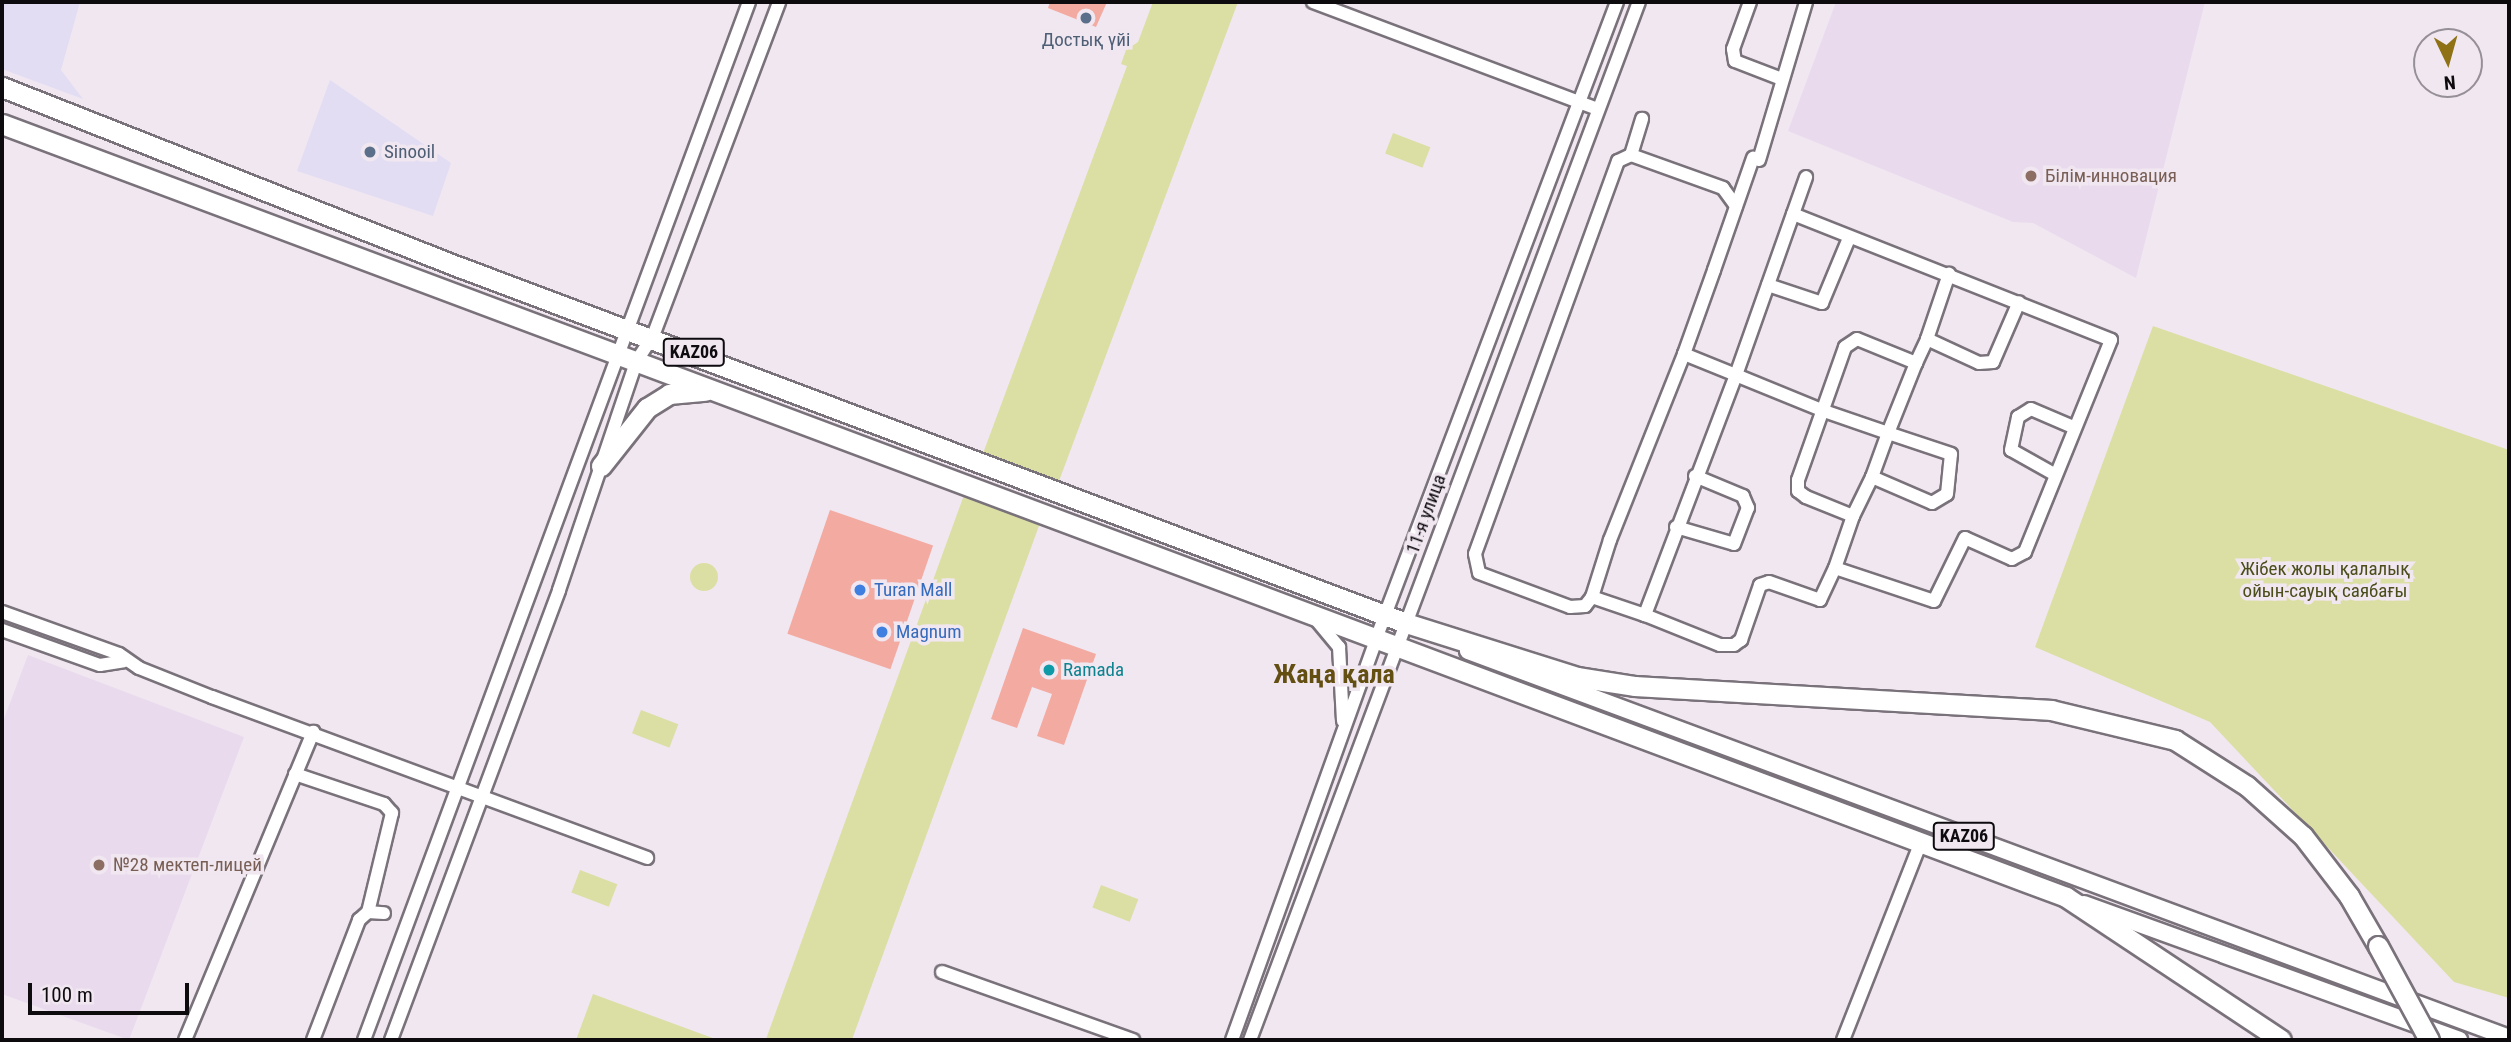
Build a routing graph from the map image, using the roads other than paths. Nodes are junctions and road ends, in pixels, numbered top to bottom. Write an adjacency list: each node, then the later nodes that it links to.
1 (749, 2): 22 (street)
2 (779, 2): 23 (street)
3 (1313, 2): 10 (street)
4 (1617, 2): 10 (street, 11-я улица)
5 (1639, 2): 11 (street, 11-я улица)
6 (1750, 2): 8 (street)
7 (1806, 2): 8 (street)
8 (1779, 78): 16 (street)
9 (2, 88): 22 (highway, KАZ06)
10 (1579, 102): 11 (street); 44 (street, 11-я улица)
11 (1598, 109): 46 (street, 11-я улица)
12 (1642, 119): 14 (street)
13 (2, 124): 25 (highway, KАZ06)
14 (1631, 155): 16 (street); 41 (street)
15 (1806, 177): 17 (street)
16 (1736, 206): 26 (street)
17 (1793, 214): 18 (street); 20 (street)
18 (1849, 238): 19 (street); 20 (street)
19 (1949, 274): 21 (street); 24 (street)
20 (1768, 285): 29 (street)
21 (2019, 302): 24 (street); 32 (street)
22 (626, 327): 23 (highway, KАZ06); 25 (street)
23 (653, 337): 27 (street); 44 (highway, KАZ06)
24 (1927, 339): 28 (street)
25 (616, 354): 27 (highway, KАZ06); 54 (street)
26 (1684, 354): 29 (street); 41 (street)
27 (636, 362): 30 (highway, KАZ06); 34 (street)
28 (1916, 363): 31 (street); 33 (street)
29 (1736, 375): 31 (street); 36 (street)
30 (718, 391): 34 (highway); 43 (highway, KАZ06)
31 (1824, 411): 33 (street); 38 (street)
32 (2073, 427): 35 (street); 35 (street)
33 (1888, 433): 37 (street); 37 (street)
34 (601, 466): 55 (street)
35 (2054, 474): 40 (street)
36 (1695, 476): 39 (street); 39 (street)
37 (1871, 477): 38 (street)
38 (1853, 516): 40 (street)
39 (1676, 527): 45 (street)
40 (1835, 568): 45 (street)
41 (1592, 597): 45 (street)
42 (2, 612): 50 (street)
43 (1307, 612): 48 (highway, KАZ06); 51 (street)
44 (1387, 615): 46 (highway, KАZ06); 48 (street, 11-я улица)
45 (1645, 615)
46 (1414, 626): 49 (street, 11-я улица); 62 (main road, KАZ06); 72 (highway, KАZ06, bridge)
47 (2, 630): 50 (street)
48 (1376, 639): 49 (highway, KАZ06); 51 (street, 11-я улица)
49 (1399, 648): 56 (highway, KАZ06); 69 (street, 11-я улица)
50 (124, 661): 52 (street)
51 (1343, 730): 68 (street, 11-я улица)
52 (313, 732): 53 (street); 54 (street)
53 (295, 774): 59 (street); 63 (street)
54 (458, 786): 55 (street); 65 (street)
55 (482, 795): 57 (street); 66 (street)
56 (1921, 842): 58 (highway, KАZ06); 70 (street)
57 (647, 858)
58 (2066, 897): 71 (highway, KАZ06); 73 (main road, KАZ06)
59 (368, 912): 60 (street); 64 (street)
60 (384, 913)
61 (942, 972): 67 (street)
62 (2509, 1038)
63 (185, 1040)
64 (313, 1040)
65 (364, 1040)
66 (391, 1040)
67 (1133, 1040)
68 (1232, 1040)
69 (1250, 1040)
70 (1843, 1040)
71 (2281, 1040)
72 (2429, 1040)
73 (2459, 1040)

